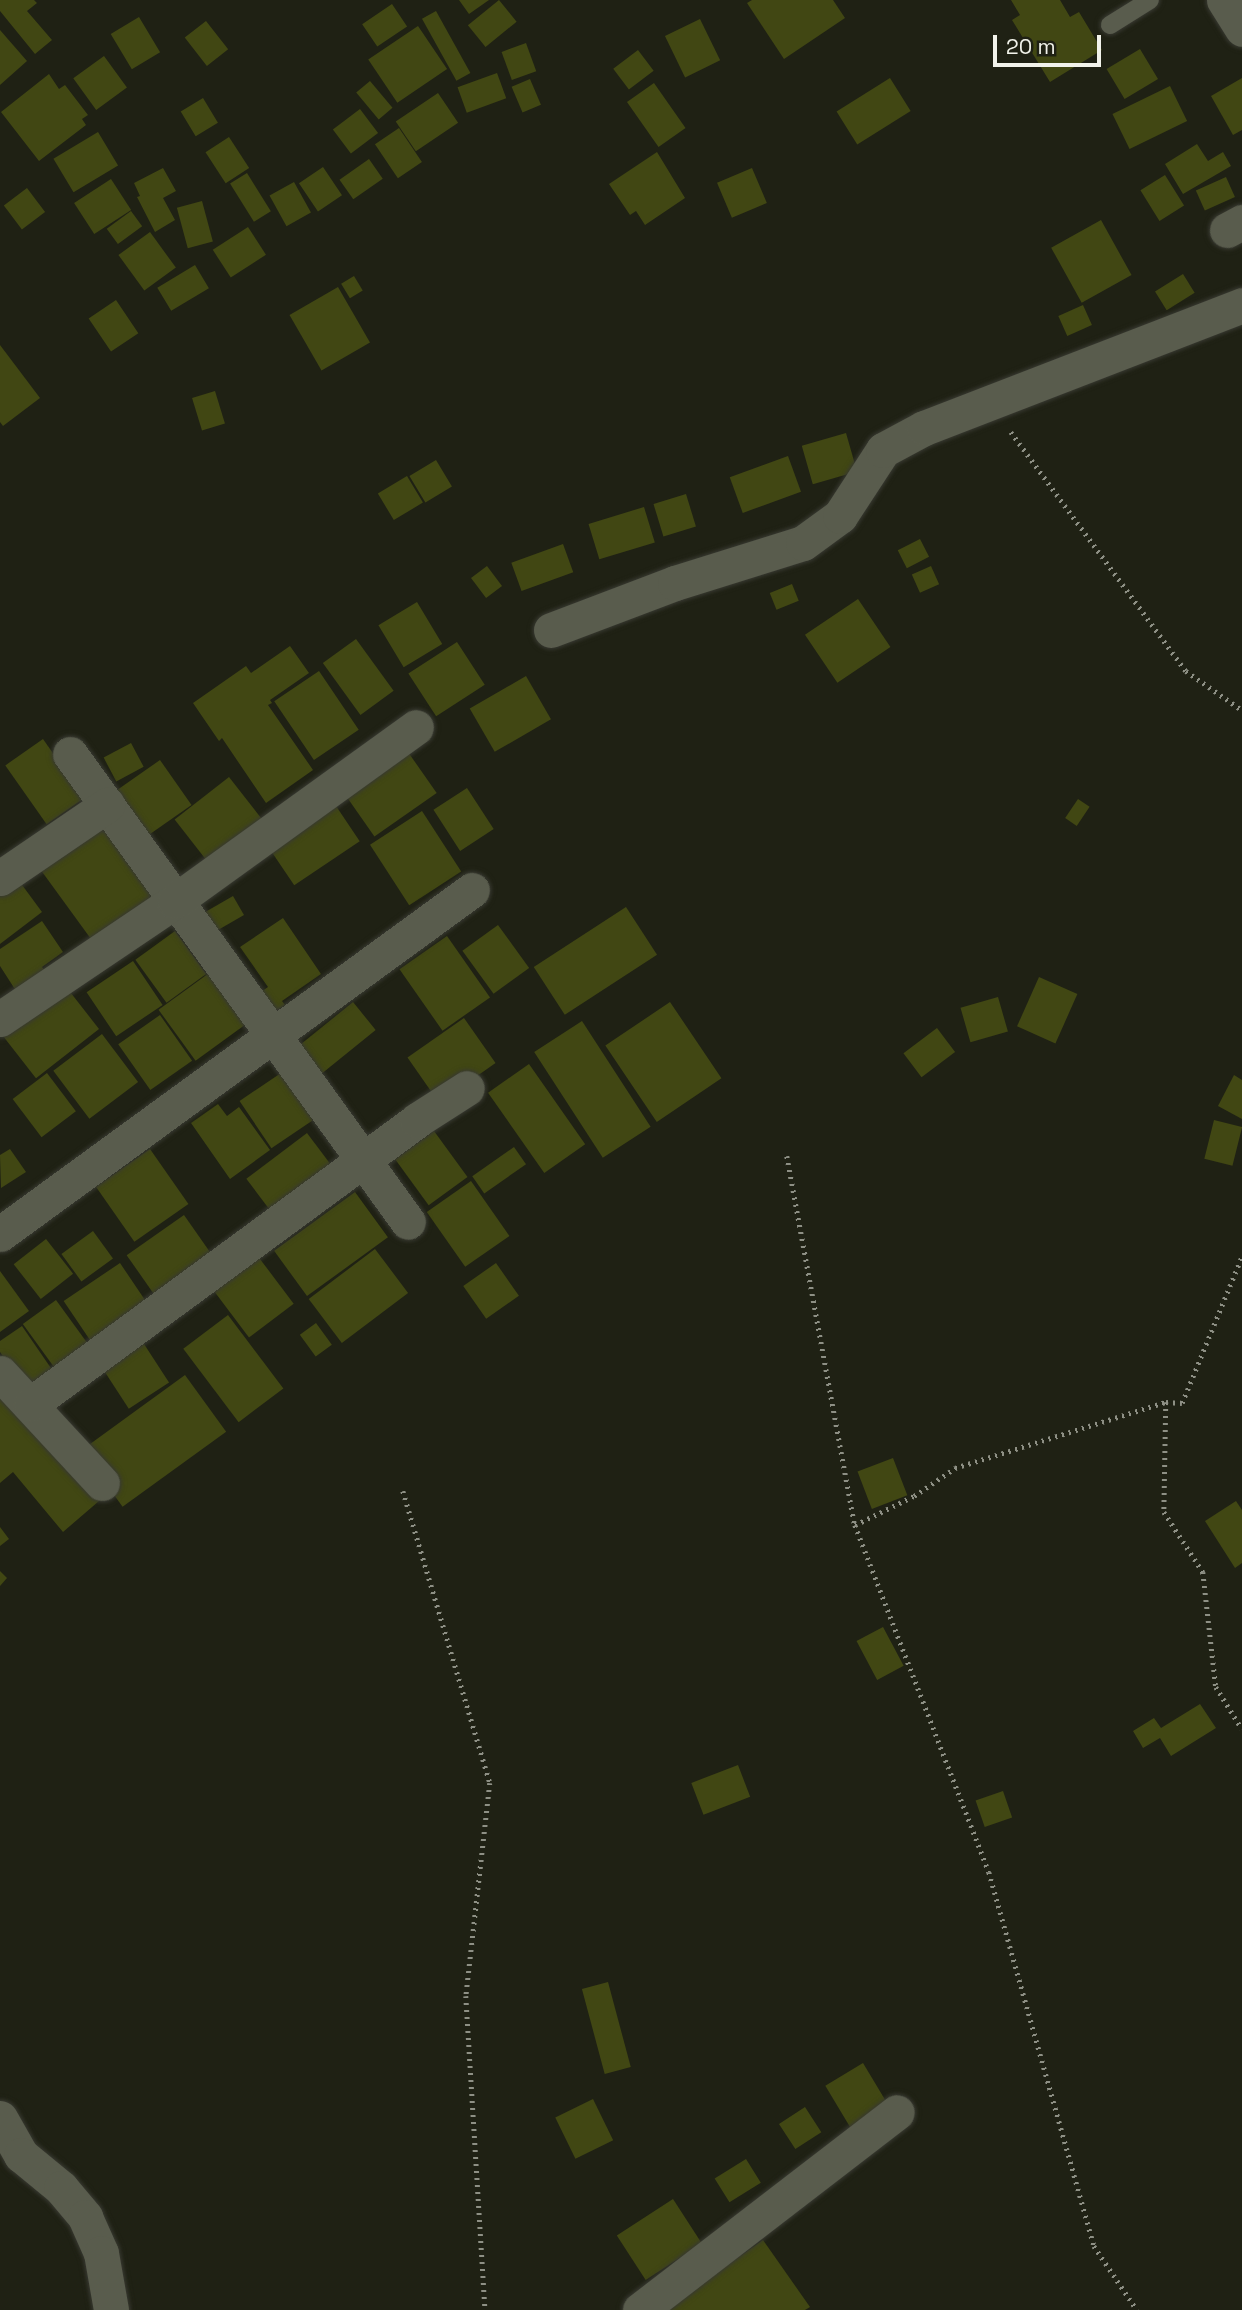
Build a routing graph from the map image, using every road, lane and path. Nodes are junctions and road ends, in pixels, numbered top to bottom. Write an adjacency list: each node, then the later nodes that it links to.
1 (1150, 0): 3 (lane)
2 (1224, 0): 4 (street)
3 (1110, 25)
4 (1242, 29)
5 (1242, 305): 6 (street)
6 (990, 403): 7 (street); 8 (path)
7 (551, 630)
8 (1242, 710)
9 (416, 727): 14 (street)
10 (70, 754): 11 (street)
11 (107, 805): 12 (street); 14 (street)
12 (0, 878)
13 (472, 890): 16 (street)
14 (175, 901): 15 (street); 16 (street)
15 (0, 1019)
16 (273, 1035): 19 (street); 21 (street)
17 (467, 1088): 19 (street)
18 (787, 1156): 28 (path)
19 (364, 1161): 20 (street); 25 (street)
20 (408, 1222)
21 (0, 1234)
22 (1242, 1256): 24 (path)
23 (0, 1373): 25 (street)
24 (1166, 1402): 28 (path); 29 (path)
25 (31, 1405): 26 (street)
26 (102, 1483)
27 (403, 1491): 34 (path)
28 (855, 1525): 36 (path)
29 (1242, 1728)
30 (897, 2112): 35 (street)
31 (0, 2118): 32 (street)
32 (10, 2162): 33 (street)
33 (111, 2310)
34 (485, 2310)
35 (640, 2310)
36 (1138, 2310)

